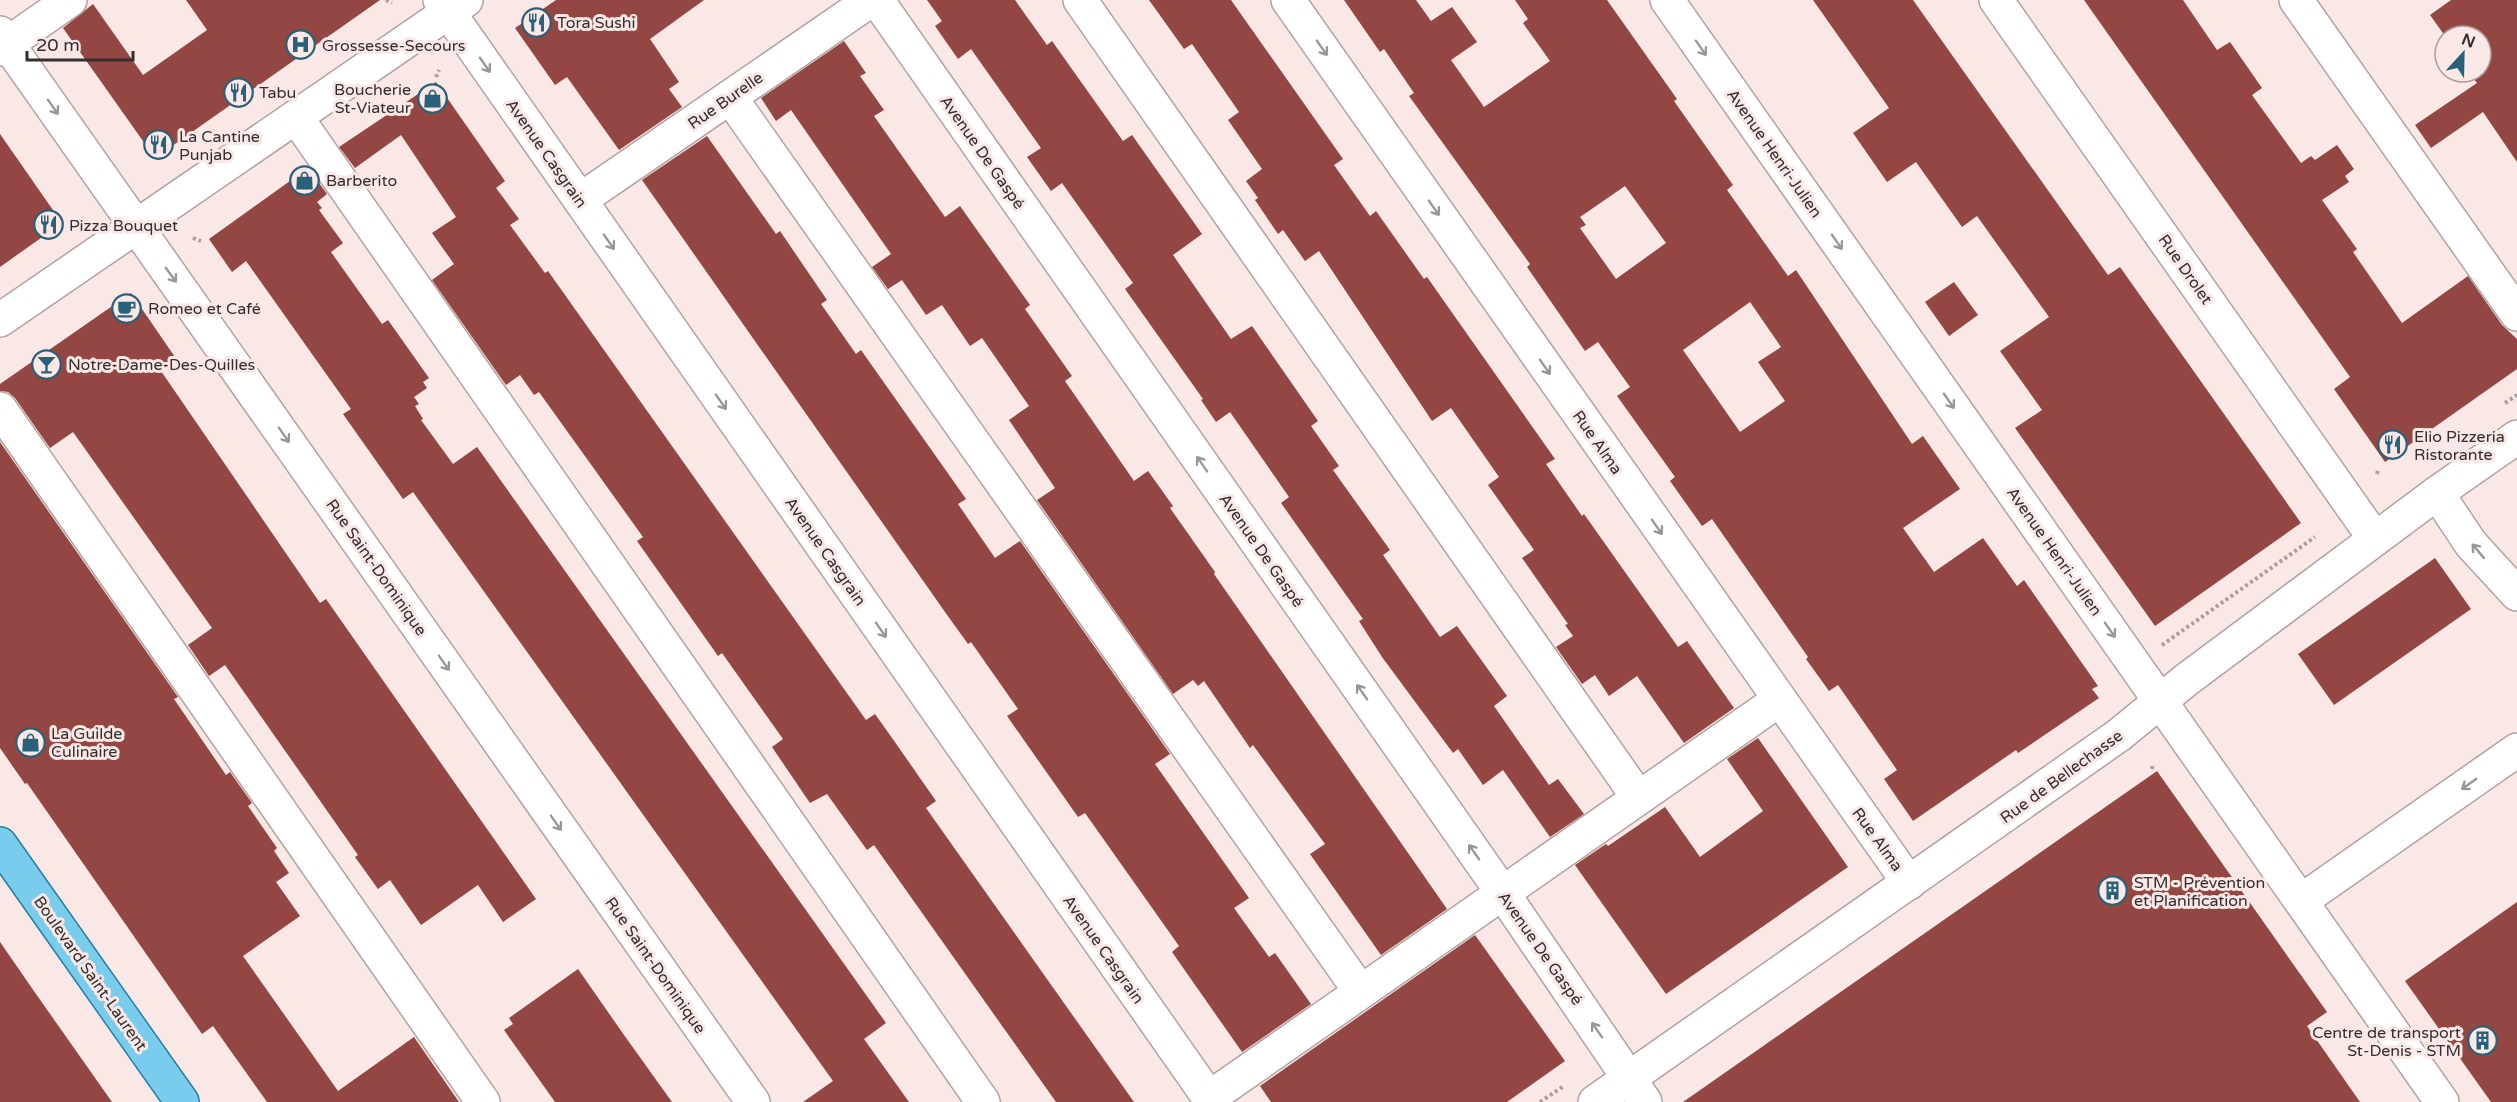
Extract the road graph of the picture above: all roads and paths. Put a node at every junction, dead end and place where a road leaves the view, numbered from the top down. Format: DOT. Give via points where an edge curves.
graph roads {
  1 [pos="70,0"];
  2 [pos="386,0"];
  3 [pos="871,0"];
  4 [pos="877,0"];
  5 [pos="1080,0"];
  6 [pos="1288,0"];
  7 [pos="1667,0"];
  8 [pos="1996,0"];
  9 [pos="2296,0"];
  10 [pos="392,3"];
  11 [pos="451,4"];
  12 [pos="2,42"];
  13 [pos="439,70"];
  14 [pos="436,77"];
  15 [pos="730,97"];
  16 [pos="296,117"];
  17 [pos="580,200"];
  18 [pos="138,228"];
  19 [pos="193,238"];
  20 [pos="201,241"];
  21 [pos="2517,314"];
  22 [pos="0,320"];
  23 [pos="0,409"];
  24 [pos="2517,437"];
  25 [pos="2437,493"];
  26 [pos="2375,539"];
  27 [pos="2517,594"];
  28 [pos="1779,700"];
  29 [pos="2160,701"];
  30 [pos="2517,750"];
  31 [pos="1638,797"];
  32 [pos="0,844"];
  33 [pos="1909,883"];
  34 [pos="1502,892"];
  35 [pos="2301,901"];
  36 [pos="1360,991"];
  37 [pos="1637,1090"];
  38 [pos="1210,1100"];
  39 [pos="183,1102"];
  40 [pos="483,1102"];
  41 [pos="753,1102"];
  42 [pos="984,1102"];
  43 [pos="1595,1102"];
  44 [pos="2442,1102"];
  1 -- 12 [label="street"];
  2 -- 10 [label="path"];
  3 -- 15 [label="street, Rue Burelle"];
  34 -- 4 [label="street, Avenue De Gaspé, one-way"];
  5 -- 31 [label="street"];
  6 -- 28 [label="street, Rue Alma, one-way"];
  7 -- 29 [label="street, Avenue Henri-Julien, one-way"];
  8 -- 26 [label="street, Rue Drolet"];
  9 -- 21 [label="street"];
  11 -- 16 [label="street"];
  11 -- 17 [label="street, Avenue Casgrain, one-way"];
  12 -- 18 [label="street, Rue Saint-Dominique, one-way"];
  13 -- 14 [label="path"];
  15 -- 17 [label="street, Rue Burelle"];
  15 -- 36 [label="street"];
  16 -- 18 [label="street"];
  16 -- 42 [label="street"];
  17 -- 38 [label="street, Avenue Casgrain, one-way"];
  18 -- 22 [label="street"];
  18 -- 41 [label="street, Rue Saint-Dominique, one-way"];
  19 -- 20 [label="path"];
  23 -- 40 [label="street"];
  24 -- 25 [label="street, Rue de Bellechasse"];
  25 -- 26 [label="street, Rue de Bellechasse"];
  27 -- 25 [label="street, one-way" via="2471,544"];
  26 -- 29 [label="street, Rue de Bellechasse"];
  28 -- 31 [label="street"];
  28 -- 33 [label="street, Rue Alma"];
  29 -- 33 [label="street, Rue de Bellechasse" via="2119,735"];
  29 -- 35 [label="street, Avenue Henri-Julien"];
  30 -- 35 [label="street, one-way"];
  31 -- 34 [label="street"];
  32 -- 39 [label="main road, Boulevard Saint-Laurent"];
  33 -- 37 [label="street, Rue de Bellechasse"];
  34 -- 36 [label="street"];
  37 -- 34 [label="street, Avenue De Gaspé, one-way"];
  35 -- 44 [label="street, Avenue Henri-Julien"];
  36 -- 38 [label="street"];
  37 -- 43 [label="street, Rue de Bellechasse"];
}
